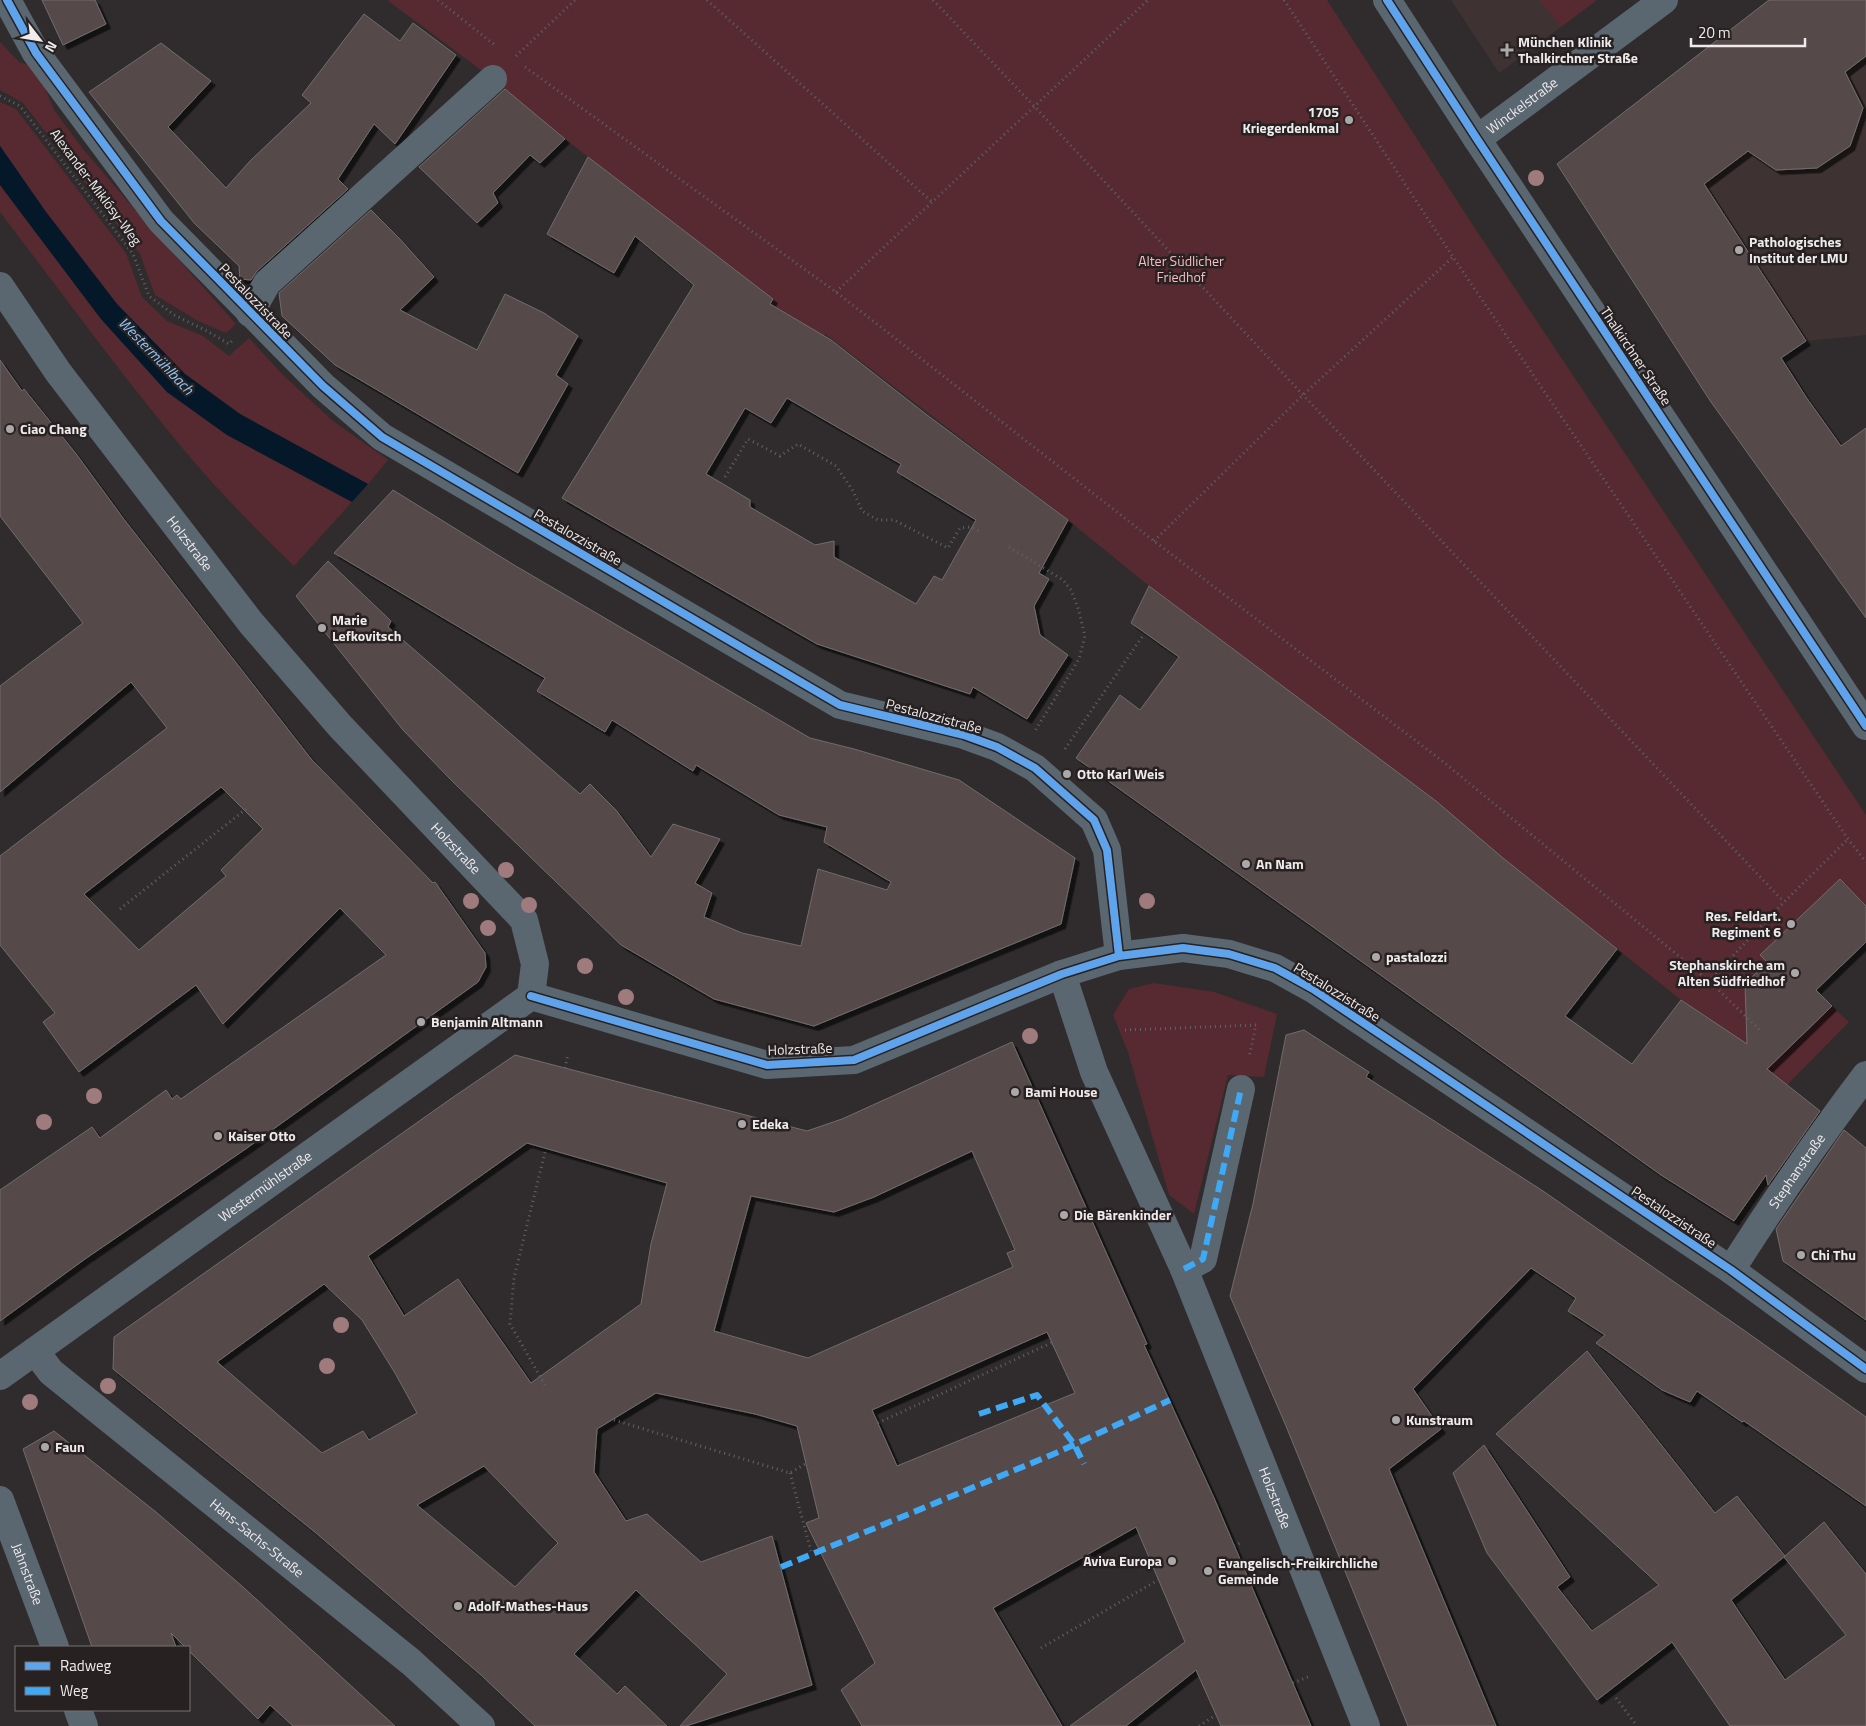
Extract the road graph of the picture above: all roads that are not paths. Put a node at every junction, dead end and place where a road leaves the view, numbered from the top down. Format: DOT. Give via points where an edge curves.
graph roads {
  1 [pos="7,0"];
  2 [pos="1387,0"];
  3 [pos="1664,0"];
  4 [pos="493,79"];
  5 [pos="1477,139"];
  6 [pos="0,286"];
  7 [pos="250,313"];
  8 [pos="1866,726"];
  9 [pos="1119,956"];
  10 [pos="1062,974"];
  11 [pos="531,996"];
  12 [pos="1866,1075"];
  13 [pos="1241,1089"];
  14 [pos="1184,1269"];
  15 [pos="1731,1270"];
  16 [pos="35,1351"];
  17 [pos="1866,1368"];
  18 [pos="0,1376"];
  19 [pos="0,1500"];
  20 [pos="55,1646"];
  21 [pos="78,1711"];
  22 [pos="84,1726"];
  23 [pos="481,1726"];
  24 [pos="1366,1726"];
  1 -- 7 [label="street, Pestalozzistraße" via="36,53 161,221"];
  2 -- 5 [label="street, Thalkirchner Straße"];
  3 -- 5 [label="street, Winckelstraße"];
  4 -- 7 [label="street" via="267,283"];
  5 -- 8 [label="street, Thalkirchner Straße"];
  6 -- 11 [label="street, Holzstraße" via="58,372 251,623 340,726 524,920 535,964"];
  7 -- 9 [label="street, Pestalozzistraße" via="323,386 382,436 840,705 964,735 997,747 1046,776 1094,820 1107,850"];
  9 -- 10 [label="street"];
  9 -- 15 [label="street, Pestalozzistraße" via="1183,948 1229,954 1275,968 1313,989"];
  10 -- 11 [label="street, Holzstraße" via="854,1060 767,1065"];
  10 -- 14 [label="street, Holzstraße" via="1094,1072"];
  11 -- 16 [label="street, Westermühlstraße"];
  12 -- 15 [label="street, Stephanstraße"];
  13 -- 14 [label="street" via="1203,1259"];
  14 -- 24 [label="street, Holzstraße"];
  15 -- 17 [label="street, Pestalozzistraße"];
  16 -- 18 [label="street, Westermühlstraße"];
  16 -- 23 [label="street, Hans-Sachs-Straße" via="51,1372 411,1662"];
  19 -- 20 [label="street, Jahnstraße"];
  21 -- 22 [label="street"];
}
